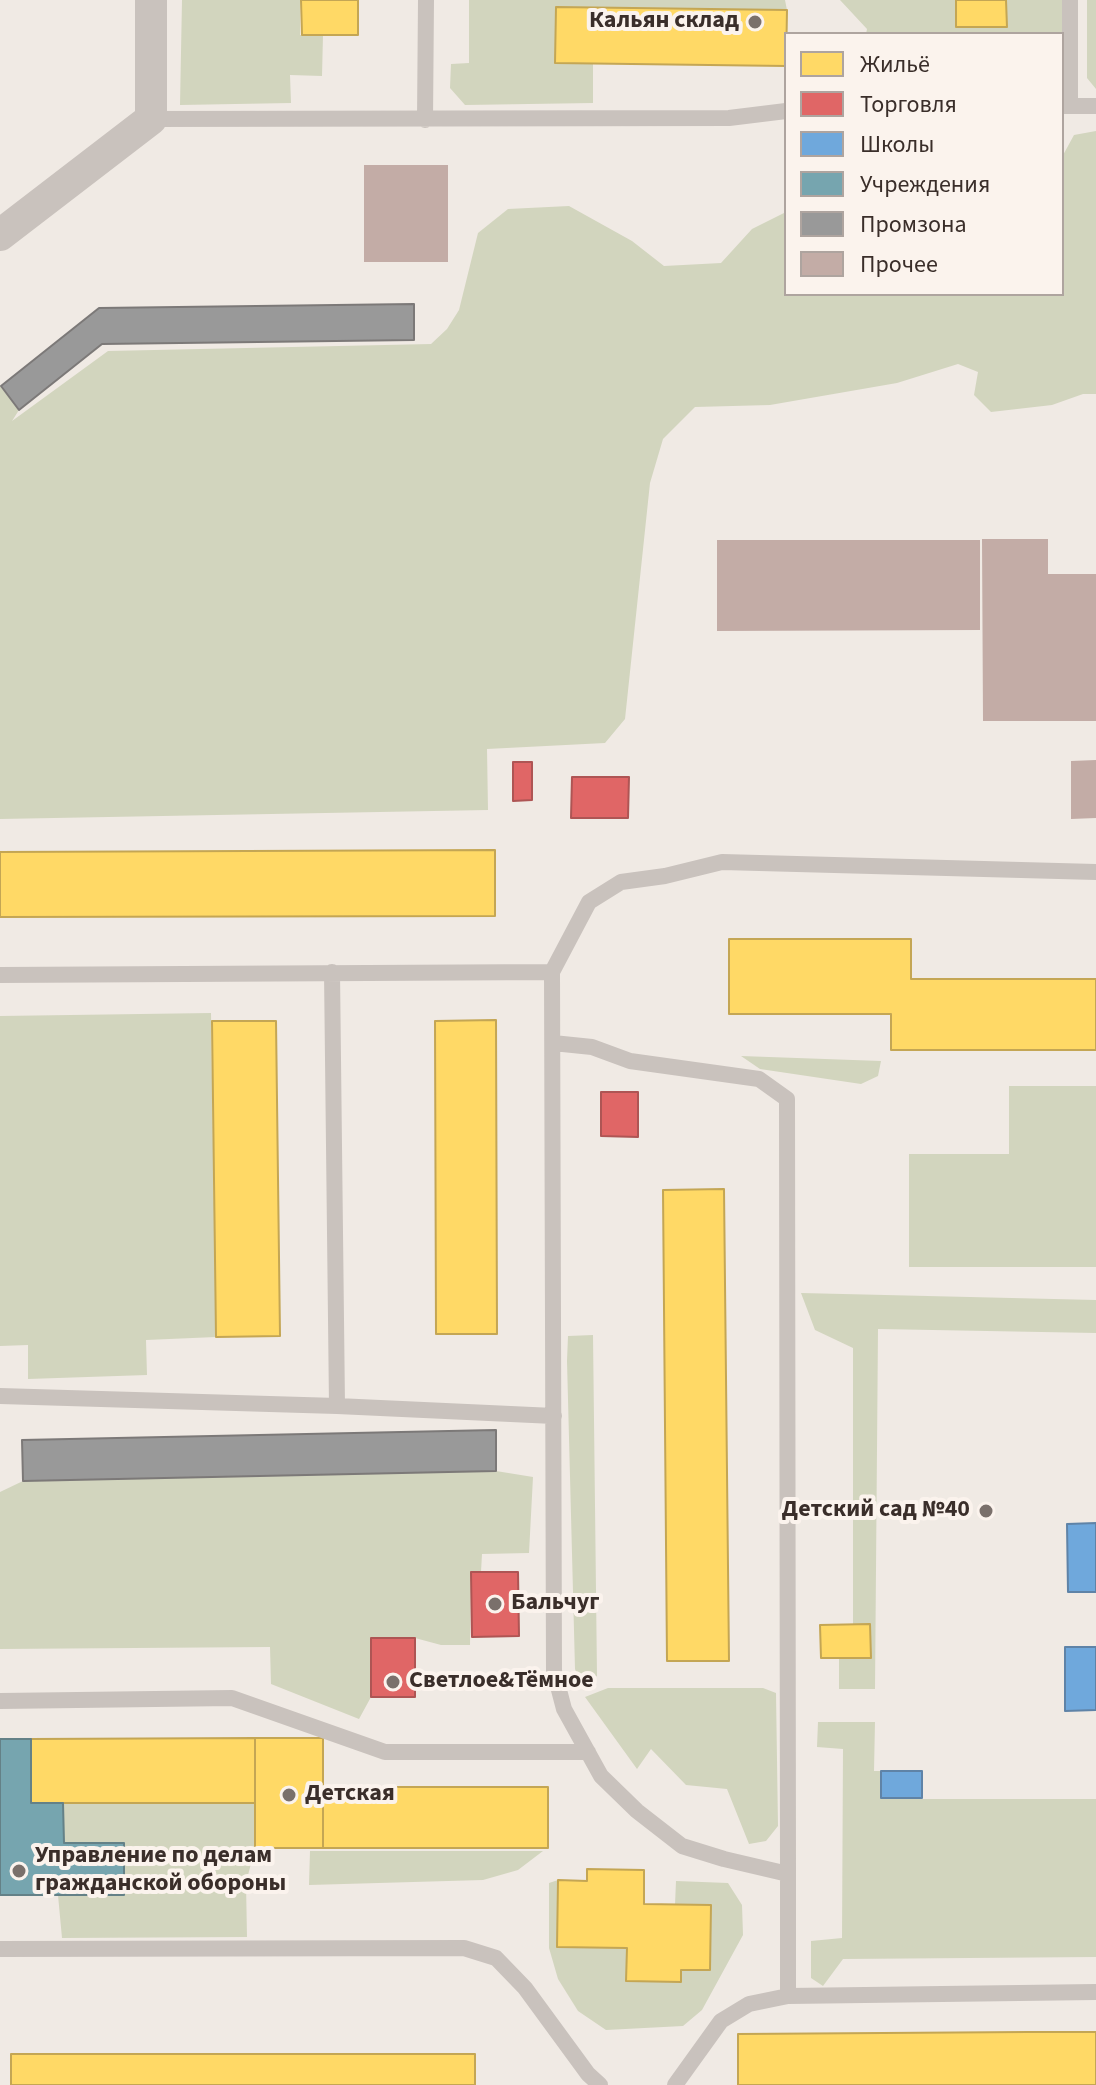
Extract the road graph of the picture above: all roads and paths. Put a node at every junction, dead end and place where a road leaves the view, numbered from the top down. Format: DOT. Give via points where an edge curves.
graph roads {
  1 [pos="151,0"];
  2 [pos="426,0"];
  3 [pos="1070,0"];
  4 [pos="1066,106"];
  5 [pos="1096,106"];
  6 [pos="784,111"];
  7 [pos="151,119"];
  8 [pos="425,120"];
  9 [pos="0,235"];
  10 [pos="1096,872"];
  11 [pos="332,972"];
  12 [pos="552,972"];
  13 [pos="0,975"];
  14 [pos="553,1043"];
  15 [pos="0,1396"];
  16 [pos="337,1406"];
  17 [pos="554,1416"];
  18 [pos="0,1701"];
  19 [pos="588,1752"];
  20 [pos="788,1874"];
  21 [pos="0,1949"];
  22 [pos="1096,1992"];
  23 [pos="788,1996"];
  24 [pos="600,2085"];
  25 [pos="675,2085"];
  1 -- 7 [label="street"];
  2 -- 8 [label="lane"];
  3 -- 4 [label="lane"];
  4 -- 5 [label="lane"];
  6 -- 8 [label="lane" via="729,118"];
  7 -- 8 [label="lane"];
  7 -- 9 [label="street"];
  10 -- 12 [label="lane" via="722,862 621,882 589,902"];
  11 -- 12 [label="lane"];
  11 -- 13 [label="lane"];
  11 -- 16 [label="lane"];
  12 -- 14 [label="lane"];
  14 -- 17 [label="lane"];
  14 -- 20 [label="lane" via="592,1047 630,1061 759,1079 787,1099"];
  15 -- 16 [label="lane"];
  16 -- 17 [label="lane"];
  17 -- 19 [label="lane" via="554,1671 564,1709"];
  18 -- 19 [label="lane" via="232,1698 385,1752"];
  19 -- 20 [label="lane" via="601,1776 682,1846"];
  20 -- 23 [label="lane"];
  21 -- 24 [label="lane" via="464,1948 496,1958 506,1968"];
  22 -- 23 [label="lane"];
  23 -- 25 [label="lane" via="749,2004 721,2021"];
}
